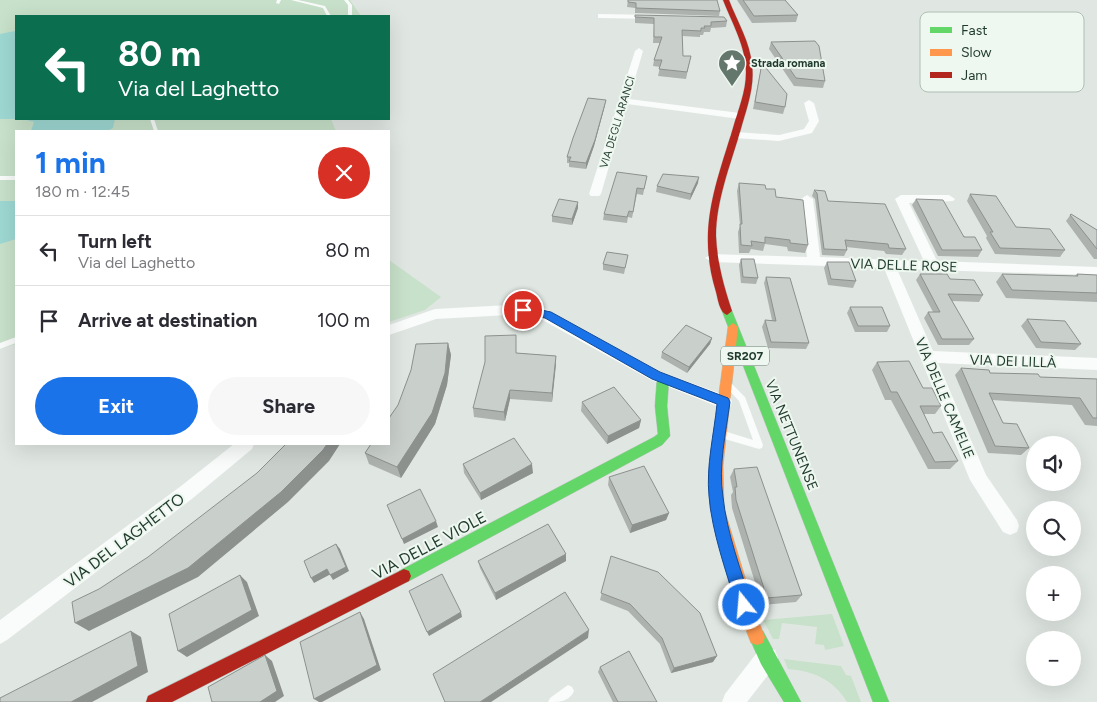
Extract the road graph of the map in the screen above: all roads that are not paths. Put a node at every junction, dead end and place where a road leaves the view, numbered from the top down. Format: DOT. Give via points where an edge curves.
graph roads {
  1 [pos="293,0"];
  2 [pos="346,0"];
  3 [pos="726,0"];
  4 [pos="328,15"];
  5 [pos="350,15"];
  6 [pos="601,16"];
  7 [pos="667,18"];
  8 [pos="639,51"];
  9 [pos="624,101"];
  10 [pos="809,103"];
  11 [pos="740,116"];
  12 [pos="735,136"];
  13 [pos="0,178"];
  14 [pos="15,178"];
  15 [pos="595,194"];
  16 [pos="949,198"];
  17 [pos="807,199"];
  18 [pos="712,258"];
  19 [pos="814,260"];
  20 [pos="889,266"];
  21 [pos="933,266"];
  22 [pos="1097,271"];
  23 [pos="733,326"];
  24 [pos="390,330"];
  25 [pos="15,340"];
  26 [pos="0,346"];
  27 [pos="928,357"];
  28 [pos="1097,364"];
  29 [pos="663,379"];
  30 [pos="726,383"];
  31 [pos="724,402"];
  32 [pos="720,434"];
  33 [pos="245,445"];
  34 [pos="1010,526"];
  35 [pos="0,633"];
  36 [pos="768,658"];
  37 [pos="568,691"];
  38 [pos="154,702"];
  39 [pos="554,702"];
  40 [pos="733,702"];
  41 [pos="793,702"];
  42 [pos="882,702"];
  1 -- 4 [label="lane" via="324,7"];
  2 -- 5 [label="lane" via="350,5"];
  3 -- 11 [label="main road, VIA NETTUNENSE / SR207" via="729,20 745,45 750,65"];
  6 -- 7 [label="street"];
  8 -- 9 [label="street, VIA DEGLI ARANCI"];
  9 -- 11 [label="street"];
  9 -- 15 [label="street, VIA DEGLI ARANCI"];
  10 -- 12 [label="street" via="814,120 808,131 779,138"];
  11 -- 12 [label="main road, VIA NETTUNENSE / SR207"];
  12 -- 18 [label="main road, VIA NETTUNENSE / SR207" via="714,204 710,233"];
  13 -- 14 [label="lane"];
  16 -- 21 [label="street" via="901,199"];
  17 -- 19 [label="street"];
  18 -- 19 [label="street, VIA DELLE ROSE"];
  18 -- 23 [label="main road, VIA NETTUNENSE / SR207" via="718,286"];
  19 -- 20 [label="street, VIA DELLE ROSE"];
  20 -- 21 [label="street, VIA DELLE ROSE"];
  20 -- 27 [label="street, VIA DELLE CAMELIE"];
  21 -- 22 [label="street, VIA DELLE ROSE"];
  23 -- 30 [label="main road"];
  23 -- 42 [label="main road, VIA NETTUNENSE / SR207"];
  24 -- 29 [label="street" via="435,314 535,311"];
  25 -- 26 [label="lane"];
  27 -- 28 [label="street, VIA DEI LILLÀ"];
  27 -- 34 [label="street, VIA DELLE CAMELIE" via="979,480"];
  29 -- 31 [label="street"];
  29 -- 38 [label="main road, VIA DELLE VIOLE" via="664,436 658,442 391,584"];
  30 -- 31 [label="main road"];
  30 -- 32 [label="lane" via="742,399 759,445"];
  31 -- 32 [label="main road"];
  32 -- 36 [label="main road" via="715,486 720,520 744,605"];
  33 -- 35 [label="street, VIA DEL LAGHETTO" via="188,492"];
  36 -- 40 [label="street"];
  36 -- 41 [label="main road"];
  37 -- 39 [label="lane"];
}
